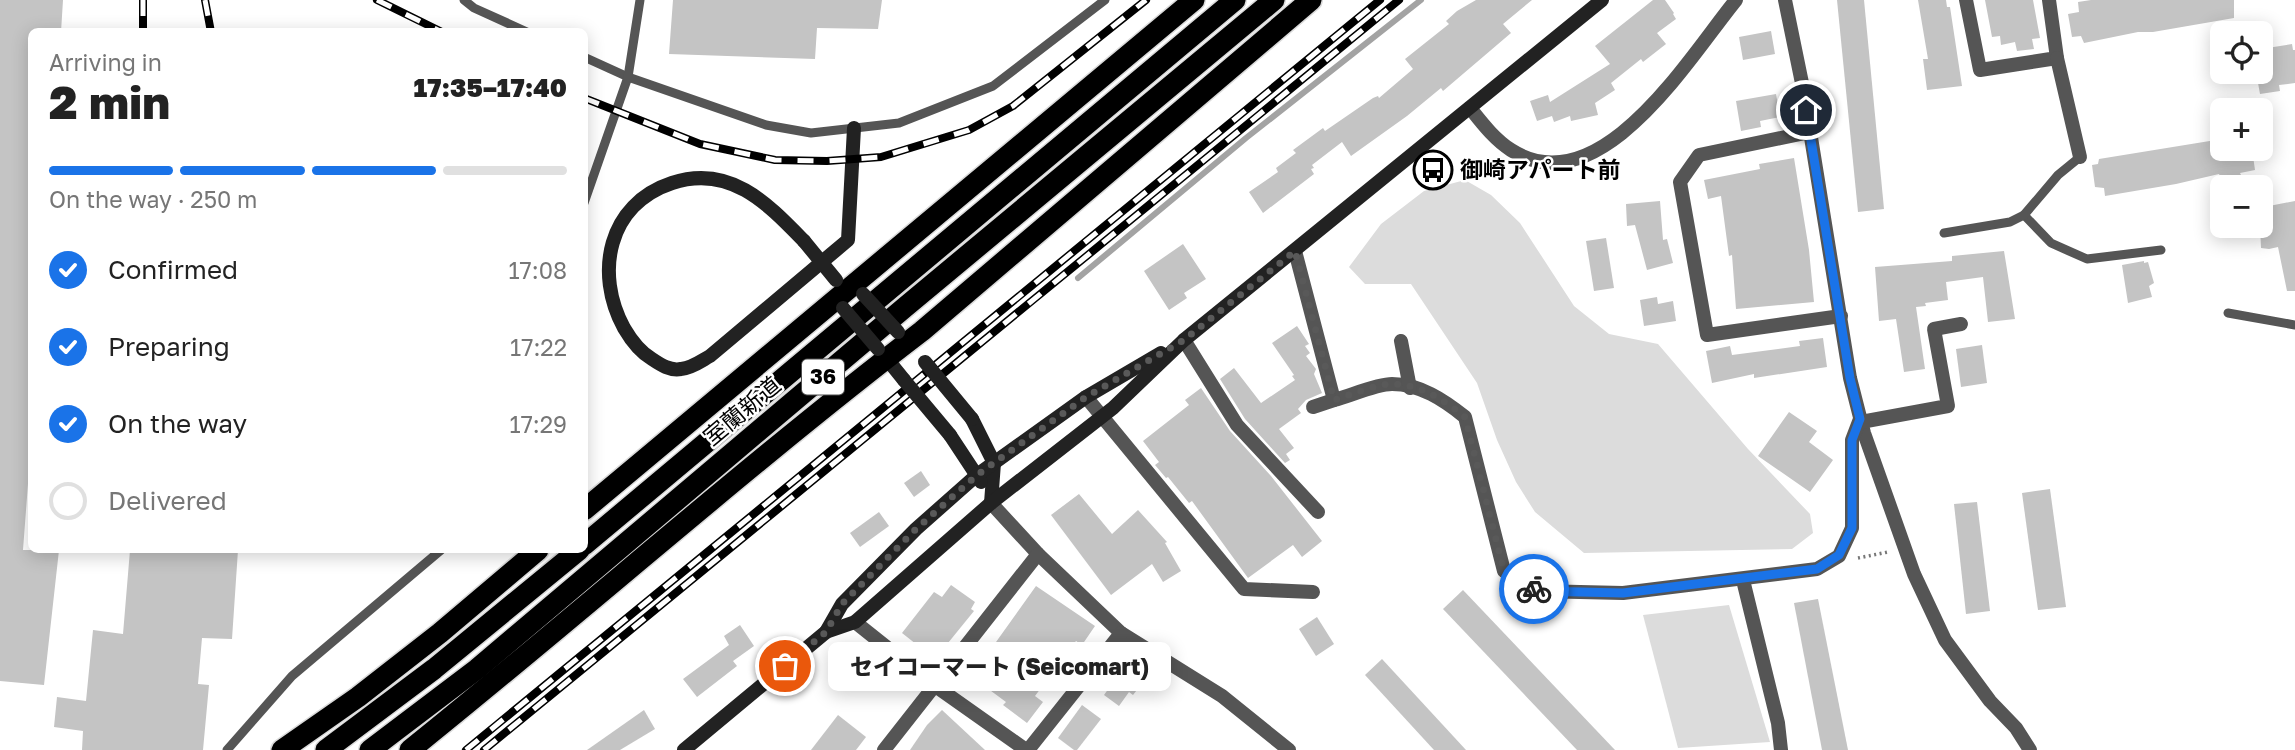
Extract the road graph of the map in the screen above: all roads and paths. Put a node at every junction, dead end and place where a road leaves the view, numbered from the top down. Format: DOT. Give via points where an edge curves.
graph roads {
  1 [pos="464,0"];
  2 [pos="640,0"];
  3 [pos="1105,0"];
  4 [pos="1194,0"];
  5 [pos="1235,0"];
  6 [pos="1274,0"];
  7 [pos="1311,0"];
  8 [pos="1602,0"];
  9 [pos="1736,0"];
  10 [pos="1785,0"];
  11 [pos="1966,0"];
  12 [pos="2049,0"];
  13 [pos="518,28"];
  14 [pos="2057,58"];
  15 [pos="588,59"];
  16 [pos="628,77"];
  17 [pos="1470,108"];
  18 [pos="853,128"];
  19 [pos="1810,132"];
  20 [pos="2080,157"];
  21 [pos="588,192"];
  22 [pos="2024,215"];
  23 [pos="1944,233"];
  24 [pos="2161,250"];
  25 [pos="1295,251"];
  26 [pos="846,293"];
  27 [pos="2228,313"];
  28 [pos="1841,316"];
  29 [pos="1961,324"];
  30 [pos="2295,326"];
  31 [pos="903,337"];
  32 [pos="1184,340"];
  33 [pos="1401,341"];
  34 [pos="882,354"];
  35 [pos="1410,388"];
  36 [pos="1086,397"];
  37 [pos="1334,400"];
  38 [pos="1313,407"];
  39 [pos="1102,417"];
  40 [pos="1861,420"];
  41 [pos="994,463"];
  42 [pos="977,475"];
  43 [pos="991,503"];
  44 [pos="588,507"];
  45 [pos="1318,512"];
  46 [pos="588,542"];
  47 [pos="1904,548"];
  48 [pos="437,553"];
  49 [pos="534,553"];
  50 [pos="575,553"];
  51 [pos="1038,554"];
  52 [pos="1839,555"];
  53 [pos="1743,580"];
  54 [pos="1313,592"];
  55 [pos="855,622"];
  56 [pos="826,632"];
  57 [pos="1121,633"];
  58 [pos="934,685"];
  59 [pos="227,750"];
  60 [pos="282,750"];
  61 [pos="326,750"];
  62 [pos="370,750"];
  63 [pos="410,750"];
  64 [pos="684,750"];
  65 [pos="884,750"];
  66 [pos="1027,750"];
  67 [pos="1289,750"];
  68 [pos="1781,750"];
  69 [pos="2031,750"];
  1 -- 13 [label="lane"];
  2 -- 16 [label="lane"];
  3 -- 18 [label="lane" via="993,86 899,123"];
  4 -- 26 [label="highway"];
  5 -- 46 [label="highway, 室蘭新道 / 36"];
  6 -- 62 [label="highway, 室蘭新道 / 36" via="477,669"];
  7 -- 31 [label="highway"];
  8 -- 17 [label="street"];
  9 -- 17 [label="street" via="1667,89 1628,130 1575,160 1539,160 1511,150"];
  10 -- 19 [label="street"];
  11 -- 14 [label="street" via="1980,70"];
  12 -- 14 [label="street"];
  14 -- 20 [label="street"];
  15 -- 16 [label="lane"];
  16 -- 18 [label="lane" via="766,125 811,133"];
  16 -- 21 [label="lane"];
  17 -- 25 [label="street"];
  18 -- 26 [label="street, bridge" via="848,240 710,356 693,366 679,370 664,367 631,340 618,317 608,269 612,242 639,201 660,187 705,178 748,190 767,205 804,242"];
  19 -- 28 [label="street"];
  19 -- 28 [label="street" via="1699,155 1680,182 1707,335"];
  20 -- 22 [label="lane"];
  22 -- 23 [label="lane" via="2010,222"];
  22 -- 24 [label="lane" via="2051,243 2087,259"];
  25 -- 32 [label="street"];
  25 -- 37 [label="street"];
  26 -- 31 [label="street, bridge"];
  26 -- 34 [label="street, bridge"];
  26 -- 44 [label="highway"];
  27 -- 30 [label="lane"];
  28 -- 40 [label="street"];
  29 -- 40 [label="street" via="1934,329 1948,406"];
  31 -- 34 [label="highway"];
  31 -- 41 [label="street, bridge" via="972,419"];
  32 -- 36 [label="street"];
  32 -- 39 [label="street"];
  32 -- 45 [label="street" via="1237,425"];
  33 -- 35 [label="street"];
  34 -- 42 [label="street, bridge"];
  34 -- 63 [label="highway"];
  35 -- 37 [label="street" via="1391,384"];
  35 -- 53 [label="street" via="1446,402 1465,417 1504,571 1537,591 1623,593"];
  36 -- 39 [label="street"];
  36 -- 41 [label="street"];
  37 -- 38 [label="street"];
  39 -- 43 [label="street"];
  39 -- 54 [label="street" via="1244,590"];
  40 -- 47 [label="street"];
  40 -- 52 [label="street" via="1852,440 1852,528"];
  41 -- 42 [label="street"];
  41 -- 43 [label="street"];
  42 -- 43 [label="street"];
  42 -- 56 [label="street" via="842,604"];
  43 -- 51 [label="street"];
  43 -- 55 [label="street"];
  47 -- 52 [label="path" via="1849,560"];
  47 -- 69 [label="street" via="1945,640"];
  48 -- 59 [label="lane" via="292,676"];
  49 -- 60 [label="highway" via="358,697"];
  50 -- 61 [label="highway"];
  51 -- 57 [label="street"];
  51 -- 58 [label="street"];
  52 -- 53 [label="street" via="1817,569"];
  53 -- 68 [label="street"];
  55 -- 56 [label="street"];
  55 -- 58 [label="street"];
  56 -- 64 [label="street"];
  57 -- 66 [label="street"];
  57 -- 67 [label="street" via="1222,696"];
  58 -- 65 [label="street"];
  58 -- 66 [label="street"];
}
